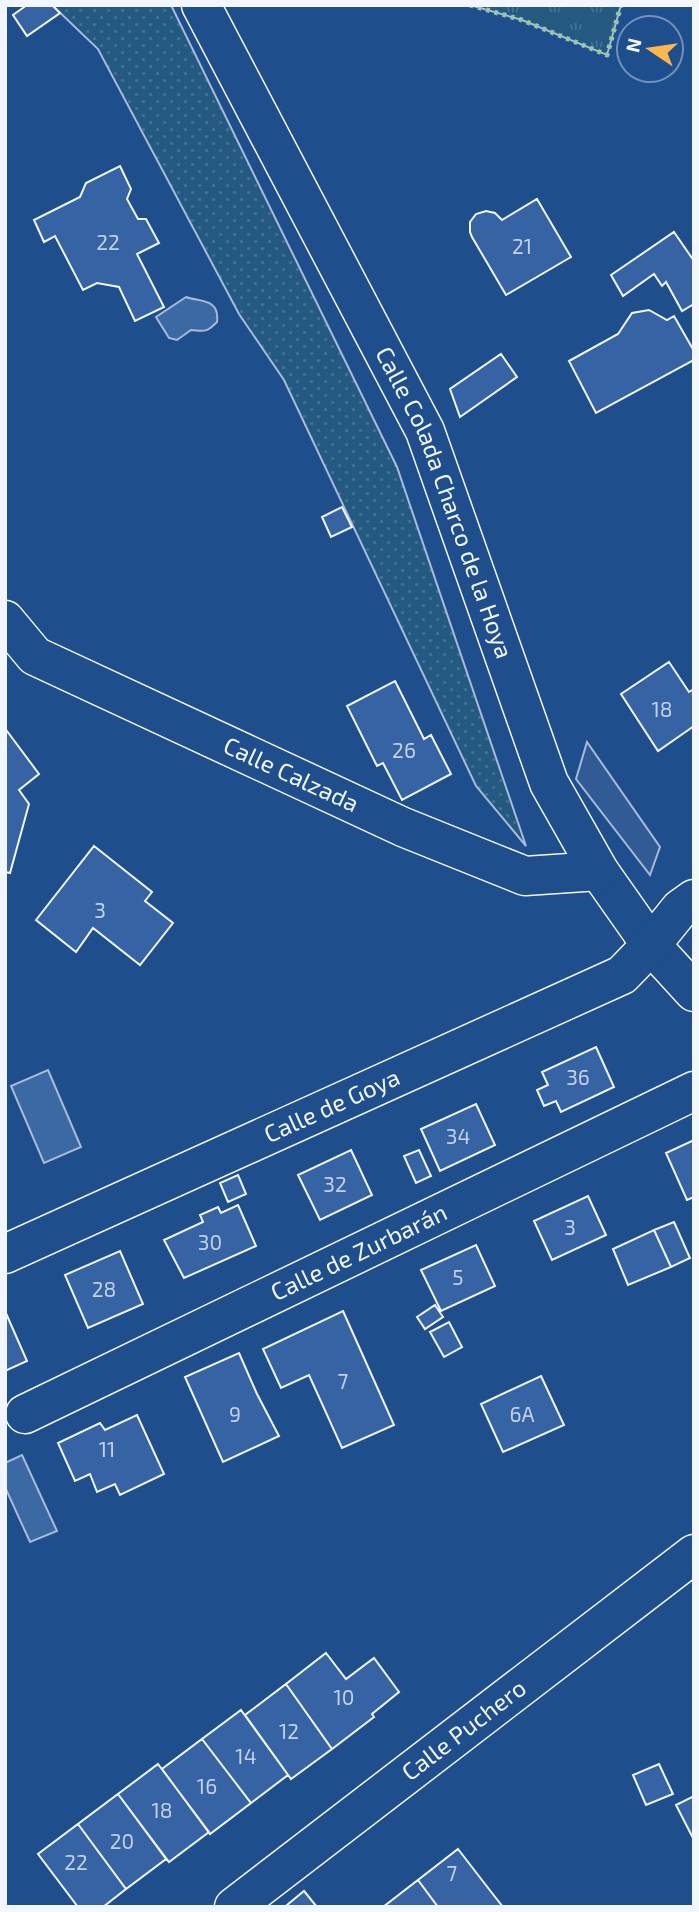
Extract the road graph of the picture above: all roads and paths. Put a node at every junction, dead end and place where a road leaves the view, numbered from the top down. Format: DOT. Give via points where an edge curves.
graph roads {
  1 [pos="201,5"];
  2 [pos="5,620"];
  3 [pos="600,871"];
  4 [pos="694,899"];
  5 [pos="650,945"];
  6 [pos="694,992"];
  7 [pos="694,1091"];
  8 [pos="5,1254"];
  9 [pos="25,1414"];
  10 [pos="694,1554"];
  11 [pos="234,1907"];
  1 -- 3 [label="street, Calle Colada Charco de la Hoya" via="425,431 549,783"];
  2 -- 3 [label="street, Calle Calzada" via="36,656 403,827 525,876"];
  3 -- 5 [label="street, Calle Colada Charco de la Hoya"];
  4 -- 5 [label="street, Calle de Goya"];
  5 -- 6 [label="street, Calle Colada Charco de la Hoya"];
  5 -- 8 [label="street, Calle de Goya" via="622,975"];
  7 -- 9 [label="street, Calle de Zurbarán"];
  10 -- 11 [label="street, Calle Puchero"];
}
